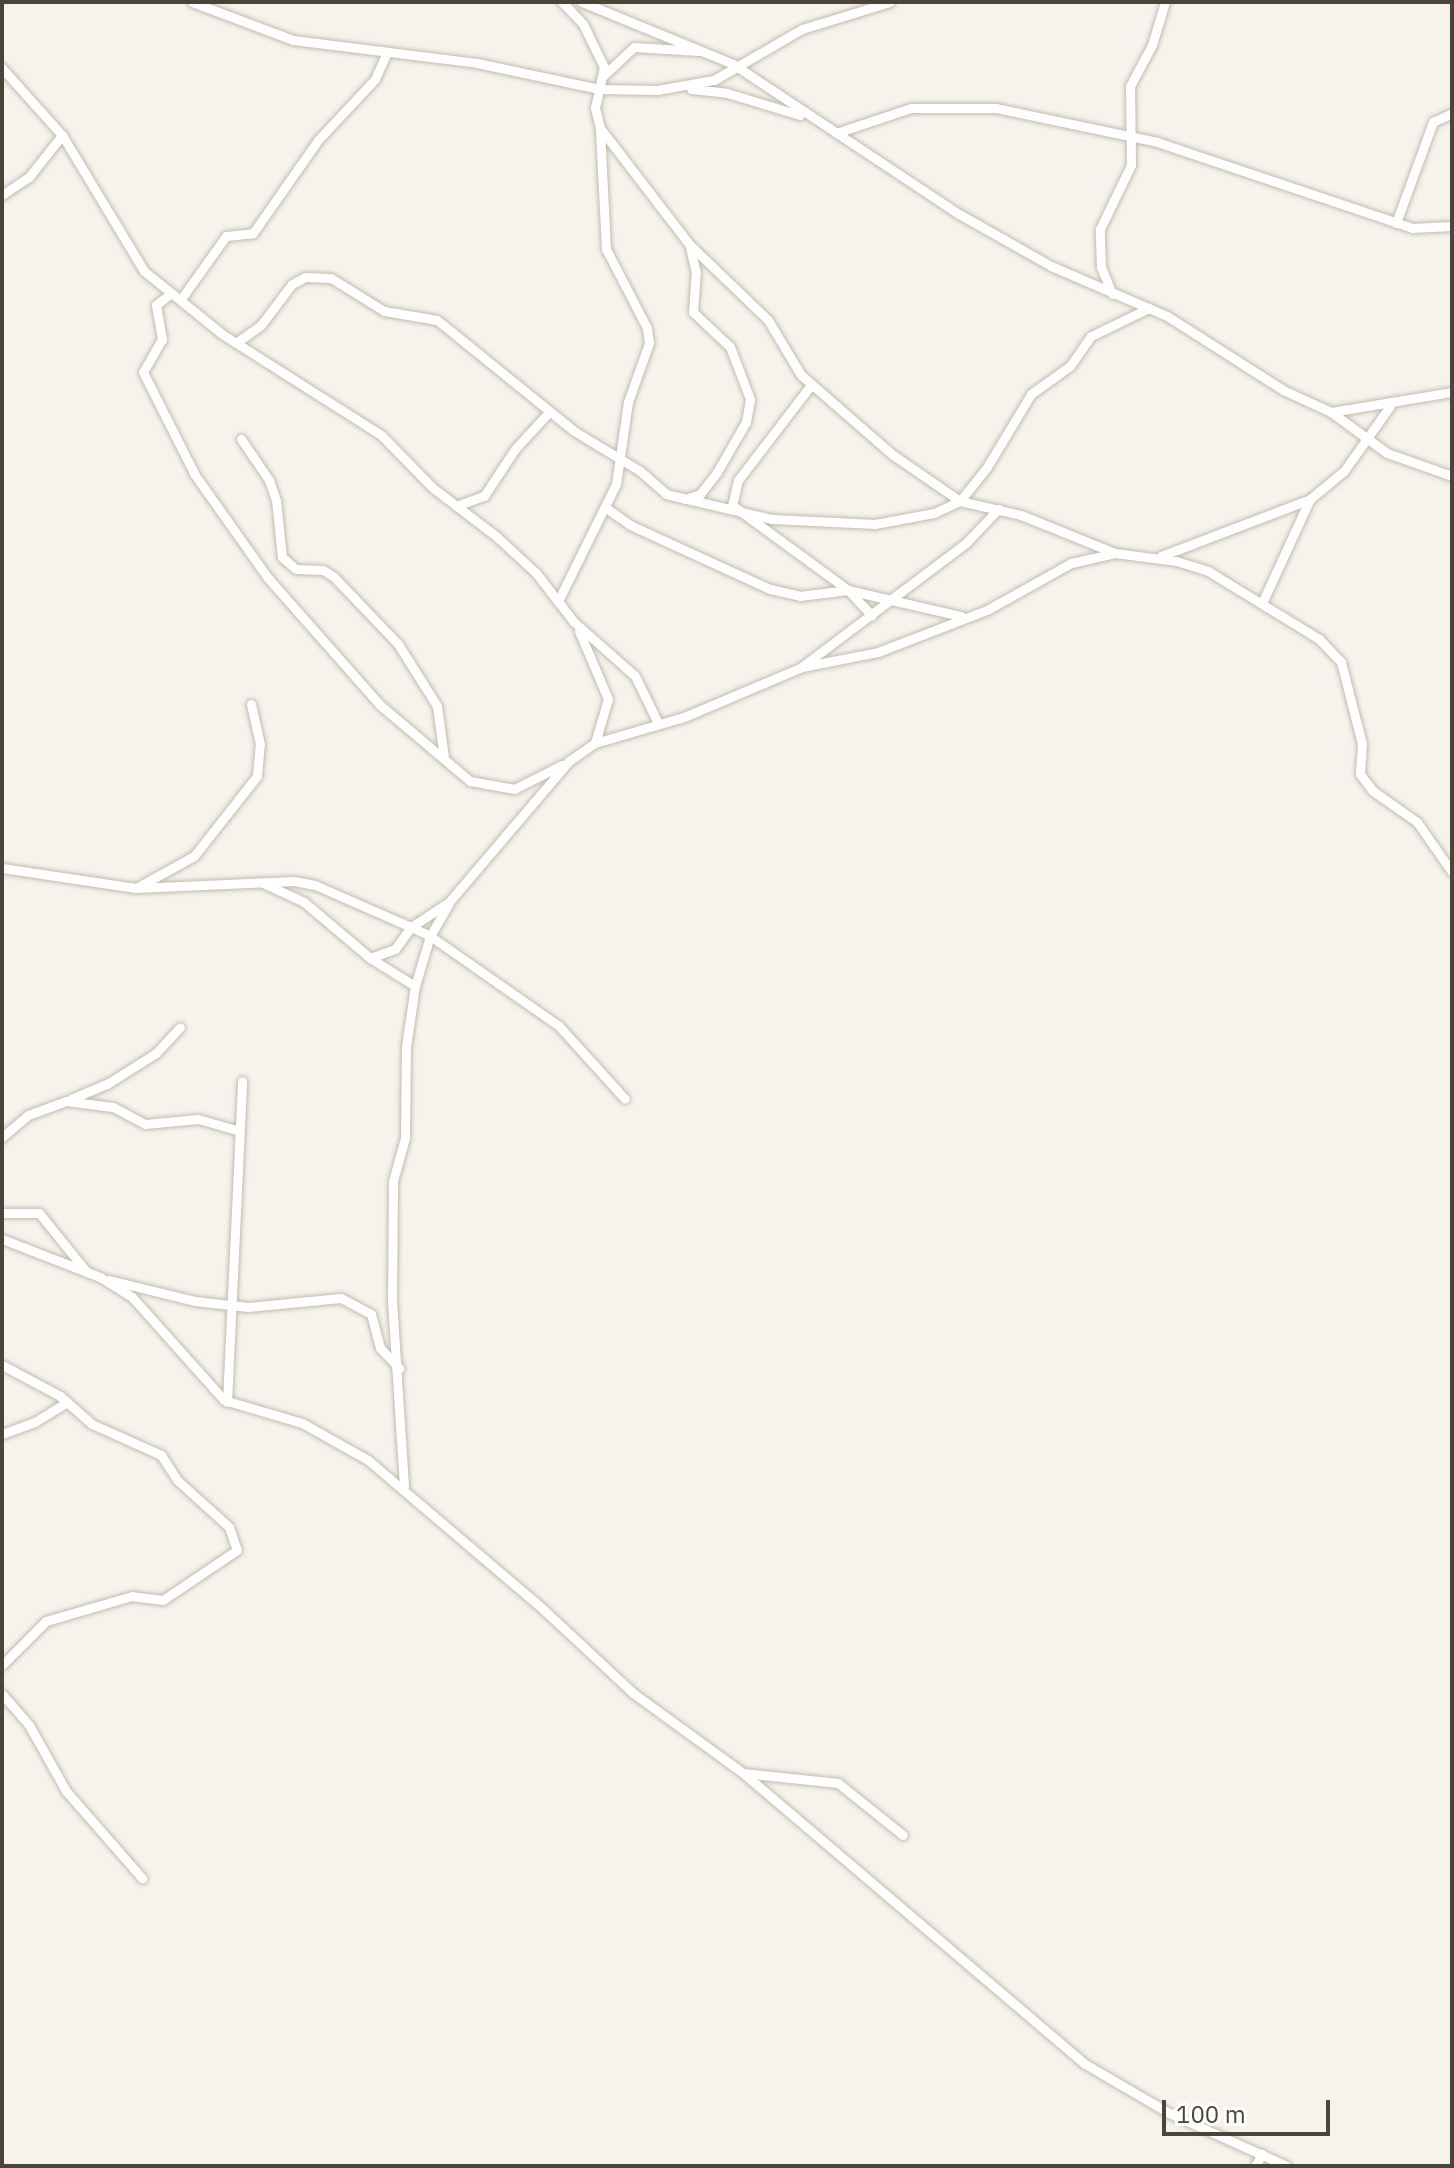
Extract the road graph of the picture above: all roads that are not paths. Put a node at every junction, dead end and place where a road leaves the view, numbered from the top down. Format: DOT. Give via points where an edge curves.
graph roads {
  1 [pos="192,2"];
  2 [pos="562,2"];
  3 [pos="582,2"];
  4 [pos="890,2"];
  5 [pos="1165,2"];
  6 [pos="387,52"];
  7 [pos="705,52"];
  8 [pos="733,64"];
  9 [pos="2,68"];
  10 [pos="603,76"];
  11 [pos="683,88"];
  12 [pos="599,89"];
  13 [pos="1452,113"];
  14 [pos="813,119"];
  15 [pos="600,128"];
  16 [pos="836,133"];
  17 [pos="62,135"];
  18 [pos="1134,137"];
  19 [pos="2,195"];
  20 [pos="1396,223"];
  21 [pos="1452,226"];
  22 [pos="689,244"];
  23 [pos="171,293"];
  24 [pos="1112,294"];
  25 [pos="181,299"];
  26 [pos="1149,308"];
  27 [pos="236,343"];
  28 [pos="811,385"];
  29 [pos="1452,392"];
  30 [pos="1390,406"];
  31 [pos="549,412"];
  32 [pos="1331,412"];
  33 [pos="241,439"];
  34 [pos="1365,439"];
  35 [pos="622,461"];
  36 [pos="1452,476"];
  37 [pos="1310,499"];
  38 [pos="682,500"];
  39 [pos="960,501"];
  40 [pos="456,506"];
  41 [pos="606,508"];
  42 [pos="998,509"];
  43 [pos="737,513"];
  44 [pos="1115,553"];
  45 [pos="1158,557"];
  46 [pos="848,590"];
  47 [pos="895,598"];
  48 [pos="559,599"];
  49 [pos="1263,601"];
  50 [pos="872,616"];
  51 [pos="961,616"];
  52 [pos="574,622"];
  53 [pos="800,668"];
  54 [pos="251,704"];
  55 [pos="658,723"];
  56 [pos="595,743"];
  57 [pos="444,758"];
  58 [pos="569,761"];
  59 [pos="2,868"];
  60 [pos="1452,872"];
  61 [pos="257,880"];
  62 [pos="136,888"];
  63 [pos="449,902"];
  64 [pos="411,927"];
  65 [pos="430,936"];
  66 [pos="370,958"];
  67 [pos="415,986"];
  68 [pos="180,1027"];
  69 [pos="242,1081"];
  70 [pos="625,1099"];
  71 [pos="66,1101"];
  72 [pos="236,1130"];
  73 [pos="2,1137"];
  74 [pos="2,1213"];
  75 [pos="2,1239"];
  76 [pos="87,1272"];
  77 [pos="100,1277"];
  78 [pos="231,1305"];
  79 [pos="2,1365"];
  80 [pos="399,1368"];
  81 [pos="67,1402"];
  82 [pos="227,1402"];
  83 [pos="2,1434"];
  84 [pos="404,1486"];
  85 [pos="2,1665"];
  86 [pos="2,1694"];
  87 [pos="743,1773"];
  88 [pos="903,1835"];
  89 [pos="142,1878"];
  90 [pos="1262,2154"];
  91 [pos="1255,2166"];
  92 [pos="1287,2166"];
  1 -- 6 [label="street" via="281,37"];
  2 -- 10 [label="street" via="583,24"];
  3 -- 7 [label="street"];
  4 -- 8 [label="street" via="802,29"];
  5 -- 18 [label="street" via="1130,86"];
  6 -- 12 [label="street" via="500,67"];
  6 -- 25 [label="street" via="375,79 318,140 258,228 249,235 226,236"];
  7 -- 8 [label="street"];
  7 -- 10 [label="street" via="634,47"];
  8 -- 11 [label="street" via="714,80"];
  8 -- 14 [label="street"];
  9 -- 17 [label="street"];
  10 -- 12 [label="street"];
  11 -- 12 [label="street"];
  11 -- 14 [label="street" via="727,93"];
  12 -- 15 [label="street" via="595,108"];
  13 -- 20 [label="street" via="1433,122"];
  14 -- 16 [label="street"];
  15 -- 22 [label="street"];
  15 -- 35 [label="street" via="606,249 650,336 625,416"];
  16 -- 18 [label="street" via="911,108 953,105 1006,110"];
  16 -- 24 [label="street" via="997,236"];
  17 -- 19 [label="street" via="29,177"];
  17 -- 23 [label="street" via="134,258"];
  18 -- 20 [label="street"];
  18 -- 24 [label="street" via="1131,165 1100,229 1101,267"];
  20 -- 21 [label="street" via="1412,228"];
  22 -- 28 [label="street" via="755,306"];
  22 -- 38 [label="street" via="696,273 693,312 730,347 750,399 746,422 712,479 700,494"];
  23 -- 25 [label="street"];
  23 -- 57 [label="street" via="156,305 162,339 143,372 195,475 268,578 344,667"];
  24 -- 26 [label="street"];
  25 -- 27 [label="street"];
  26 -- 32 [label="street" via="1283,390"];
  26 -- 39 [label="street" via="1091,336 1070,366 1031,394"];
  27 -- 31 [label="street" via="261,325 297,280 331,278 384,311 437,320"];
  27 -- 40 [label="street" via="381,435"];
  28 -- 39 [label="street" via="893,455"];
  28 -- 43 [label="street" via="738,480 732,498"];
  29 -- 30 [label="street" via="1413,396"];
  30 -- 32 [label="street"];
  30 -- 34 [label="street"];
  31 -- 35 [label="street"];
  31 -- 40 [label="street" via="515,449 484,496"];
  32 -- 34 [label="street"];
  33 -- 57 [label="street" via="276,500 282,557 296,569 323,570 334,577 398,644 437,706"];
  34 -- 36 [label="street" via="1387,453"];
  34 -- 37 [label="street" via="1344,471"];
  35 -- 38 [label="street" via="659,490"];
  35 -- 41 [label="street"];
  37 -- 45 [label="street"];
  37 -- 49 [label="street"];
  38 -- 43 [label="street"];
  39 -- 42 [label="street"];
  39 -- 43 [label="street" via="934,513 875,524"];
  40 -- 48 [label="street" via="518,555"];
  41 -- 46 [label="street" via="630,525 770,589 800,596"];
  41 -- 48 [label="street"];
  42 -- 44 [label="street"];
  42 -- 47 [label="street" via="966,543"];
  43 -- 46 [label="street"];
  44 -- 45 [label="street"];
  44 -- 51 [label="street" via="1071,563 1002,603"];
  45 -- 49 [label="street" via="1208,571"];
  46 -- 47 [label="street"];
  46 -- 50 [label="street"];
  47 -- 50 [label="street"];
  47 -- 51 [label="street"];
  48 -- 52 [label="street"];
  49 -- 60 [label="street" via="1334,651 1362,744 1360,774 1373,791 1417,822"];
  50 -- 53 [label="street"];
  51 -- 53 [label="street" via="878,652"];
  52 -- 55 [label="street" via="635,676"];
  52 -- 56 [label="street" via="608,699"];
  53 -- 55 [label="street"];
  54 -- 62 [label="street" via="260,744 257,776 194,856"];
  55 -- 56 [label="street"];
  56 -- 58 [label="street"];
  57 -- 58 [label="street" via="470,781 497,788 525,785"];
  58 -- 63 [label="street"];
  59 -- 62 [label="street"];
  61 -- 62 [label="street"];
  61 -- 64 [label="street" via="315,885"];
  61 -- 66 [label="street" via="312,907"];
  63 -- 64 [label="street"];
  63 -- 65 [label="street"];
  64 -- 65 [label="street"];
  64 -- 66 [label="street" via="395,949"];
  65 -- 67 [label="street"];
  65 -- 70 [label="street" via="559,1026"];
  66 -- 67 [label="street"];
  67 -- 80 [label="street" via="406,1047 405,1138 393,1181 392,1302"];
  68 -- 71 [label="street" via="131,1069"];
  69 -- 72 [label="street"];
  71 -- 72 [label="street" via="91,1100 145,1124 198,1119"];
  71 -- 73 [label="street" via="28,1115"];
  72 -- 78 [label="street" via="241,1140"];
  74 -- 76 [label="street" via="39,1213"];
  75 -- 76 [label="street"];
  76 -- 77 [label="street"];
  77 -- 78 [label="street"];
  77 -- 82 [label="street" via="143,1308"];
  78 -- 80 [label="street" via="261,1308 298,1299 341,1298 371,1314 380,1348"];
  78 -- 82 [label="street"];
  79 -- 81 [label="street"];
  80 -- 84 [label="street"];
  81 -- 83 [label="street"];
  81 -- 85 [label="street" via="92,1424 161,1455 177,1480 229,1527 237,1550 163,1600 132,1596 46,1621"];
  82 -- 84 [label="street" via="302,1423"];
  84 -- 87 [label="street" via="633,1693"];
  86 -- 89 [label="street" via="29,1725 66,1791"];
  87 -- 88 [label="street" via="838,1783"];
  87 -- 90 [label="street" via="1085,2064 1169,2113"];
  90 -- 91 [label="street"];
  90 -- 92 [label="street"];
}
